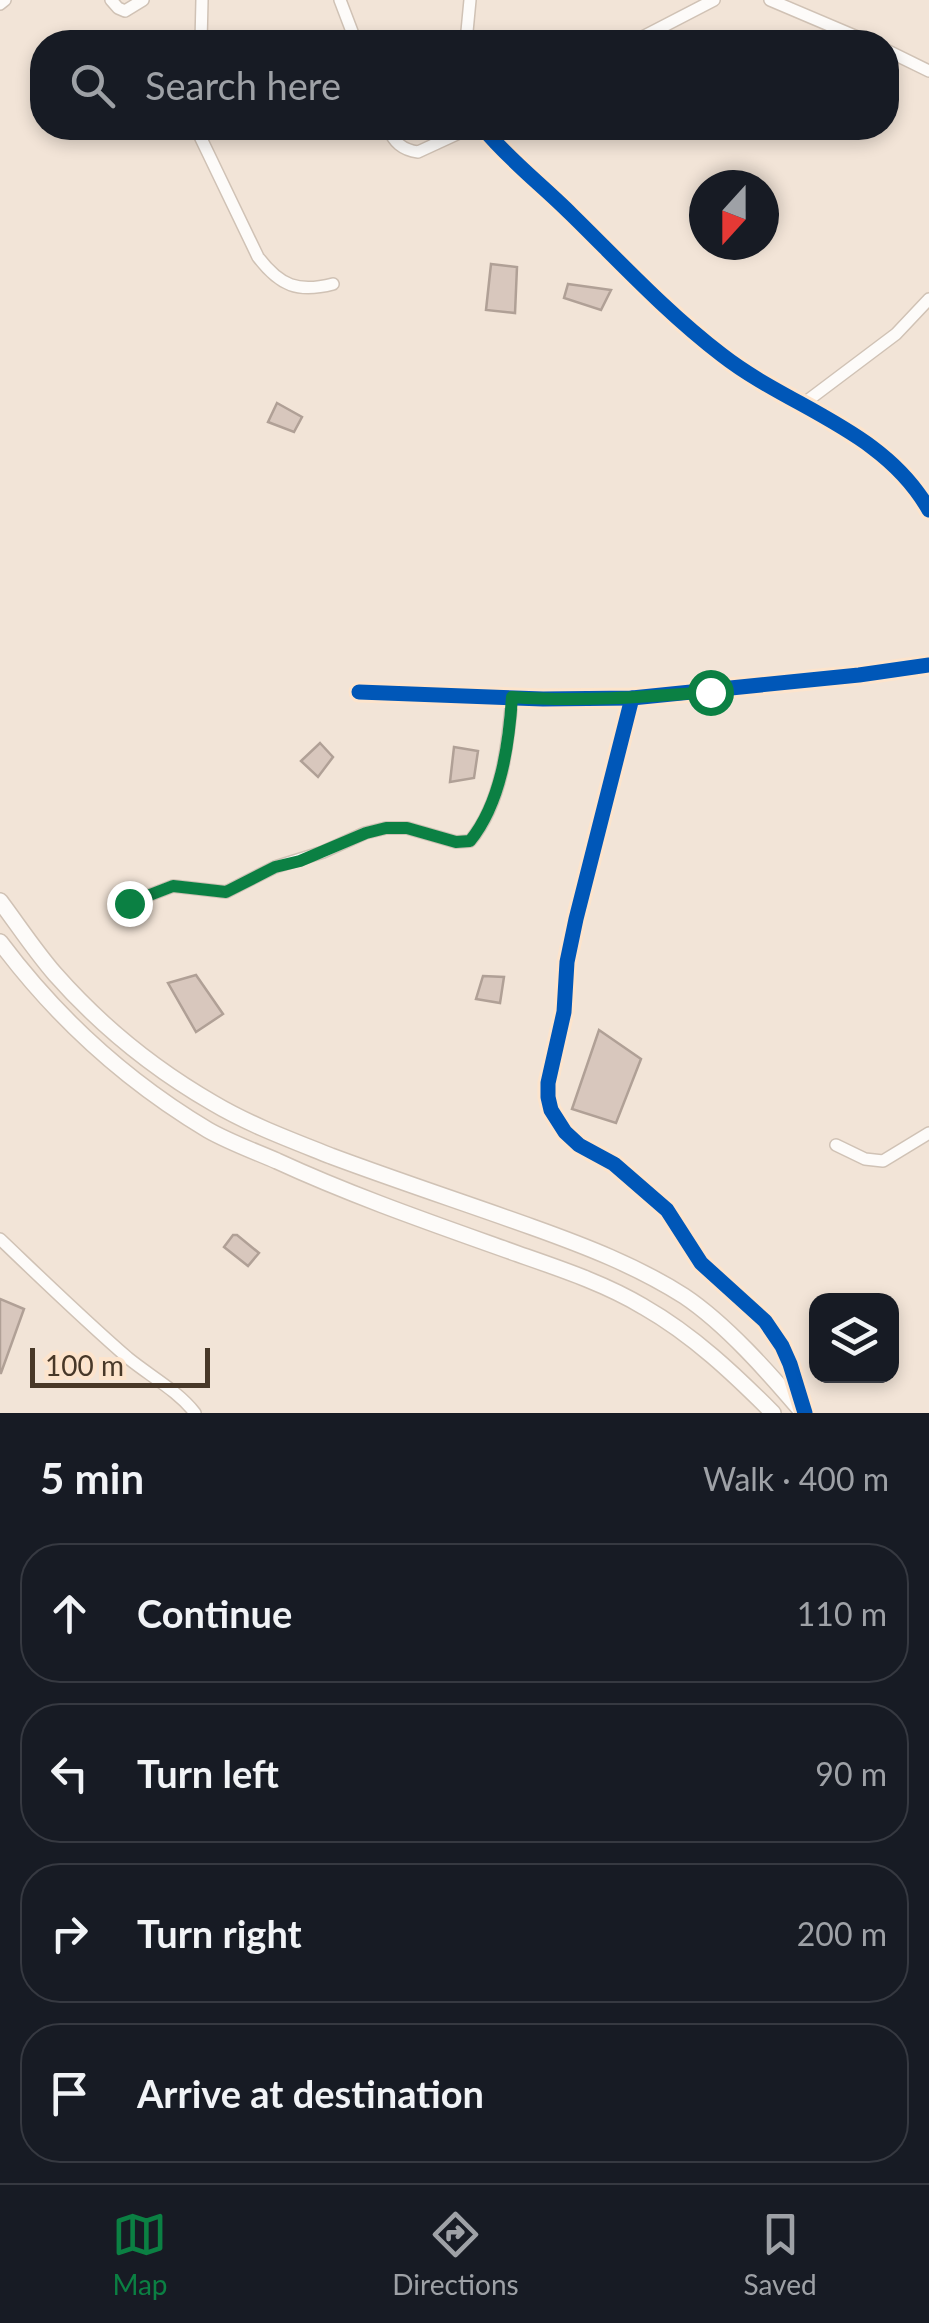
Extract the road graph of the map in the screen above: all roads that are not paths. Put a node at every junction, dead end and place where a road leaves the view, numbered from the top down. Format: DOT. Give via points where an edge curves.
graph roads {
  1 [pos="111,0"];
  2 [pos="144,0"];
  3 [pos="202,0"];
  4 [pos="340,0"];
  5 [pos="470,0"];
  6 [pos="714,0"];
  7 [pos="770,0"];
  8 [pos="201,30"];
  9 [pos="351,30"];
  10 [pos="467,30"];
  11 [pos="656,30"];
  12 [pos="842,30"];
  13 [pos="899,56"];
  14 [pos="929,71"];
  15 [pos="202,140"];
  16 [pos="393,140"];
  17 [pos="444,140"];
  18 [pos="495,140"];
  19 [pos="333,284"];
  20 [pos="929,299"];
  21 [pos="803,404"];
  22 [pos="929,510"];
  23 [pos="929,665"];
  24 [pos="359,692"];
  25 [pos="512,697"];
  26 [pos="632,698"];
  27 [pos="0,901"];
  28 [pos="129,903"];
  29 [pos="0,942"];
  30 [pos="929,1132"];
  31 [pos="836,1145"];
  32 [pos="0,1238"];
  33 [pos="724,1367"];
  34 [pos="196,1413"];
  35 [pos="758,1413"];
  36 [pos="773,1413"];
  37 [pos="804,1413"];
  1 -- 2 [label="street" via="124,11"];
  3 -- 8 [label="street"];
  4 -- 9 [label="street"];
  5 -- 10 [label="street"];
  6 -- 11 [label="street"];
  7 -- 12 [label="street"];
  13 -- 14 [label="street"];
  15 -- 19 [label="street" via="270,273 300,289"];
  16 -- 17 [label="street" via="418,152"];
  18 -- 21 [label="street" via="676,316 748,374"];
  20 -- 21 [label="street" via="896,334"];
  21 -- 22 [label="street" via="876,450"];
  23 -- 26 [label="street"];
  24 -- 25 [label="street"];
  25 -- 26 [label="street"];
  25 -- 28 [label="street" via="501,772 470,841 386,828 275,867 226,892 173,886"];
  26 -- 37 [label="street" via="576,919 548,1083 551,1110 580,1146 614,1164 667,1210 701,1263 765,1321 790,1364"];
  27 -- 37 [label="main road" via="89,1010 181,1084 293,1141 644,1272 723,1329"];
  29 -- 33 [label="main road" via="108,1060 210,1132 608,1289 690,1337"];
  30 -- 31 [label="street" via="883,1161"];
  32 -- 34 [label="street"];
  33 -- 35 [label="main road"];
  33 -- 36 [label="main road"];
}
